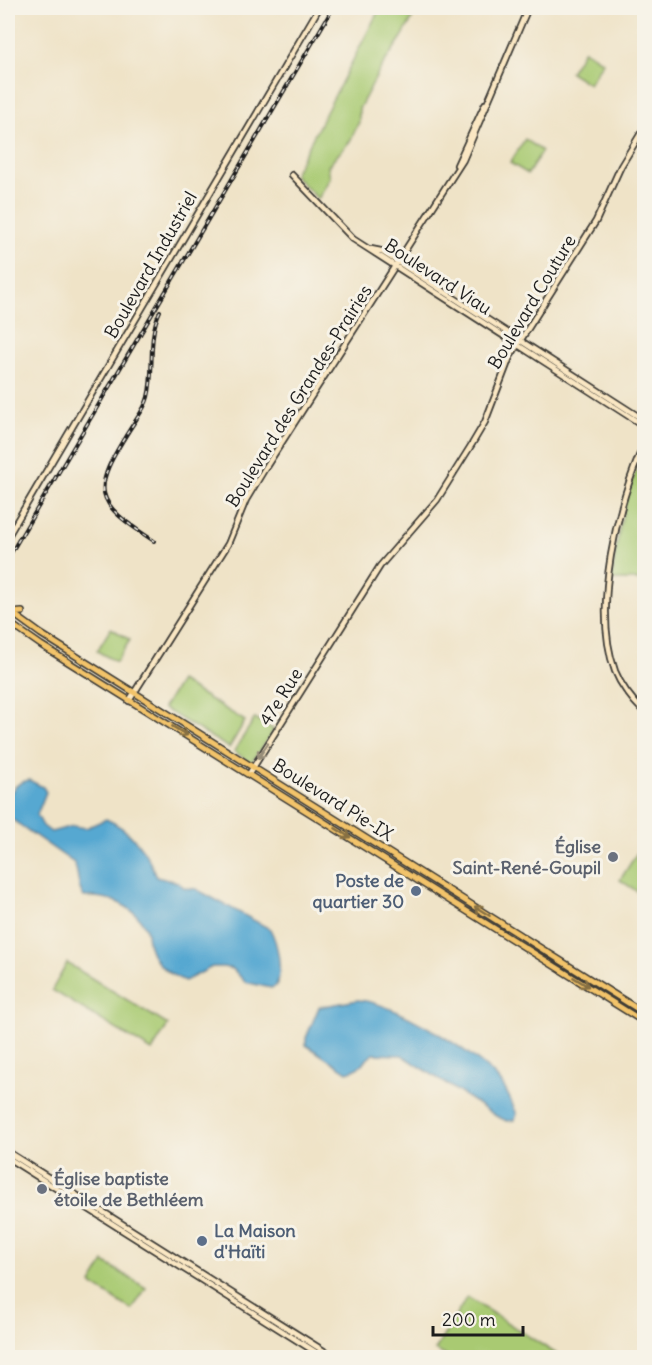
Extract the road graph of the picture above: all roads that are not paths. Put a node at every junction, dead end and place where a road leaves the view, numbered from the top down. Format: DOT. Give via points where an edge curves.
graph roads {
  1 [pos="319,8"];
  2 [pos="528,8"];
  3 [pos="645,128"];
  4 [pos="292,175"];
  5 [pos="396,264"];
  6 [pos="519,342"];
  7 [pos="645,420"];
  8 [pos="645,426"];
  9 [pos="645,445"];
  10 [pos="8,536"];
  11 [pos="9,612"];
  12 [pos="22,612"];
  13 [pos="8,622"];
  14 [pos="337,634"];
  15 [pos="134,693"];
  16 [pos="129,701"];
  17 [pos="645,711"];
  18 [pos="253,767"];
  19 [pos="249,774"];
  20 [pos="645,1013"];
  21 [pos="645,1022"];
  22 [pos="8,1152"];
  23 [pos="8,1158"];
  24 [pos="325,1358"];
  25 [pos="335,1358"];
  1 -- 10 [label="main road, Boulevard Industriel"];
  2 -- 5 [label="main road, Boulevard des Grandes-Prairies" via="457,167"];
  3 -- 6 [label="main road, Boulevard Couture" via="621,166 596,221"];
  4 -- 5 [label="main road, Boulevard Viau" via="343,230"];
  5 -- 6 [label="main road, Boulevard Viau"];
  5 -- 15 [label="main road, Boulevard des Grandes-Prairies" via="246,500 228,544"];
  6 -- 7 [label="main road, Boulevard Viau"];
  6 -- 8 [label="main road, Boulevard Viau"];
  6 -- 14 [label="main road, Boulevard Couture" via="485,422 463,459 437,500 388,555"];
  9 -- 17 [label="main road" via="626,492 615,537 608,620 615,671 628,694"];
  11 -- 12 [label="main road"];
  11 -- 15 [label="main road, Boulevard Pie-IX"];
  13 -- 16 [label="main road, Boulevard Pie-IX"];
  14 -- 18 [label="main road, 47e Rue, one-way"];
  15 -- 16 [label="main road, Boulevard des Grandes-Prairies"];
  15 -- 18 [label="main road, Boulevard Pie-IX"];
  16 -- 19 [label="main road, Boulevard Pie-IX, one-way"];
  18 -- 19 [label="main road, 47e Rue"];
  20 -- 18 [label="main road, Boulevard Pie-IX, one-way"];
  19 -- 21 [label="main road, Boulevard Pie-IX, one-way"];
  22 -- 25 [label="main road"];
  23 -- 24 [label="main road"];
}
